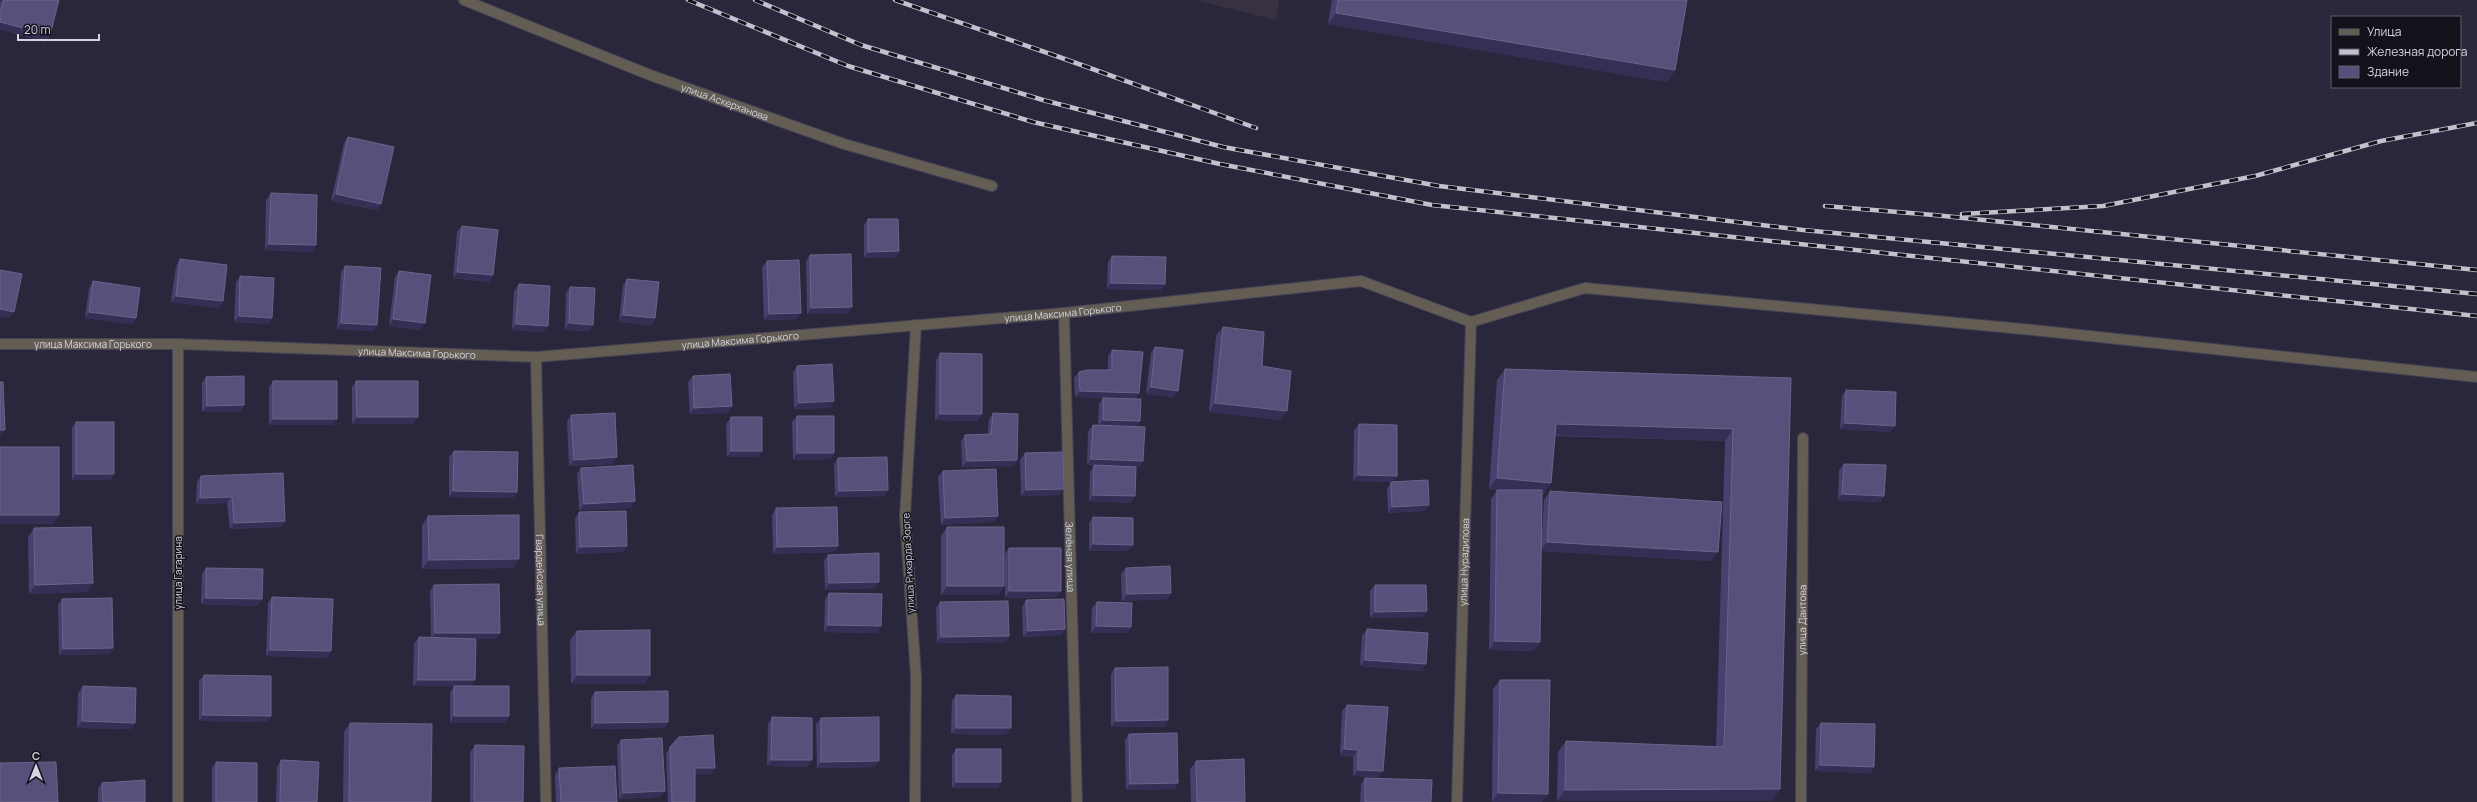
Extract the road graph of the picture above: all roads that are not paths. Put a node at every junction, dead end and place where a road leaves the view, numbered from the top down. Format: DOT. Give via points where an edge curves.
graph roads {
  1 [pos="464,0"];
  2 [pos="992,186"];
  3 [pos="1064,313"];
  4 [pos="1471,322"];
  5 [pos="916,325"];
  6 [pos="0,344"];
  7 [pos="178,344"];
  8 [pos="536,357"];
  9 [pos="2477,377"];
  10 [pos="1803,438"];
  11 [pos="178,802"];
  12 [pos="546,802"];
  13 [pos="915,802"];
  14 [pos="1077,802"];
  15 [pos="1457,802"];
  16 [pos="1801,802"];
  1 -- 2 [label="street, улица Аскерханова" via="650,75 837,142"];
  3 -- 4 [label="street, улица Максима Горького" via="1361,281"];
  3 -- 5 [label="street, улица Максима Горького"];
  3 -- 14 [label="street, Зелёная улица"];
  4 -- 9 [label="street" via="1585,288 2026,329"];
  4 -- 15 [label="street, улица Нурадилова"];
  5 -- 8 [label="street, улица Максима Горького"];
  5 -- 13 [label="street, улица Рихарда Зорге" via="904,516 916,677"];
  6 -- 7 [label="street, улица Максима Горького"];
  7 -- 8 [label="street, улица Максима Горького"];
  7 -- 11 [label="street, улица Гагарина"];
  8 -- 12 [label="street, Гвардейская улица"];
  10 -- 16 [label="street, улица Даитова"];
}
